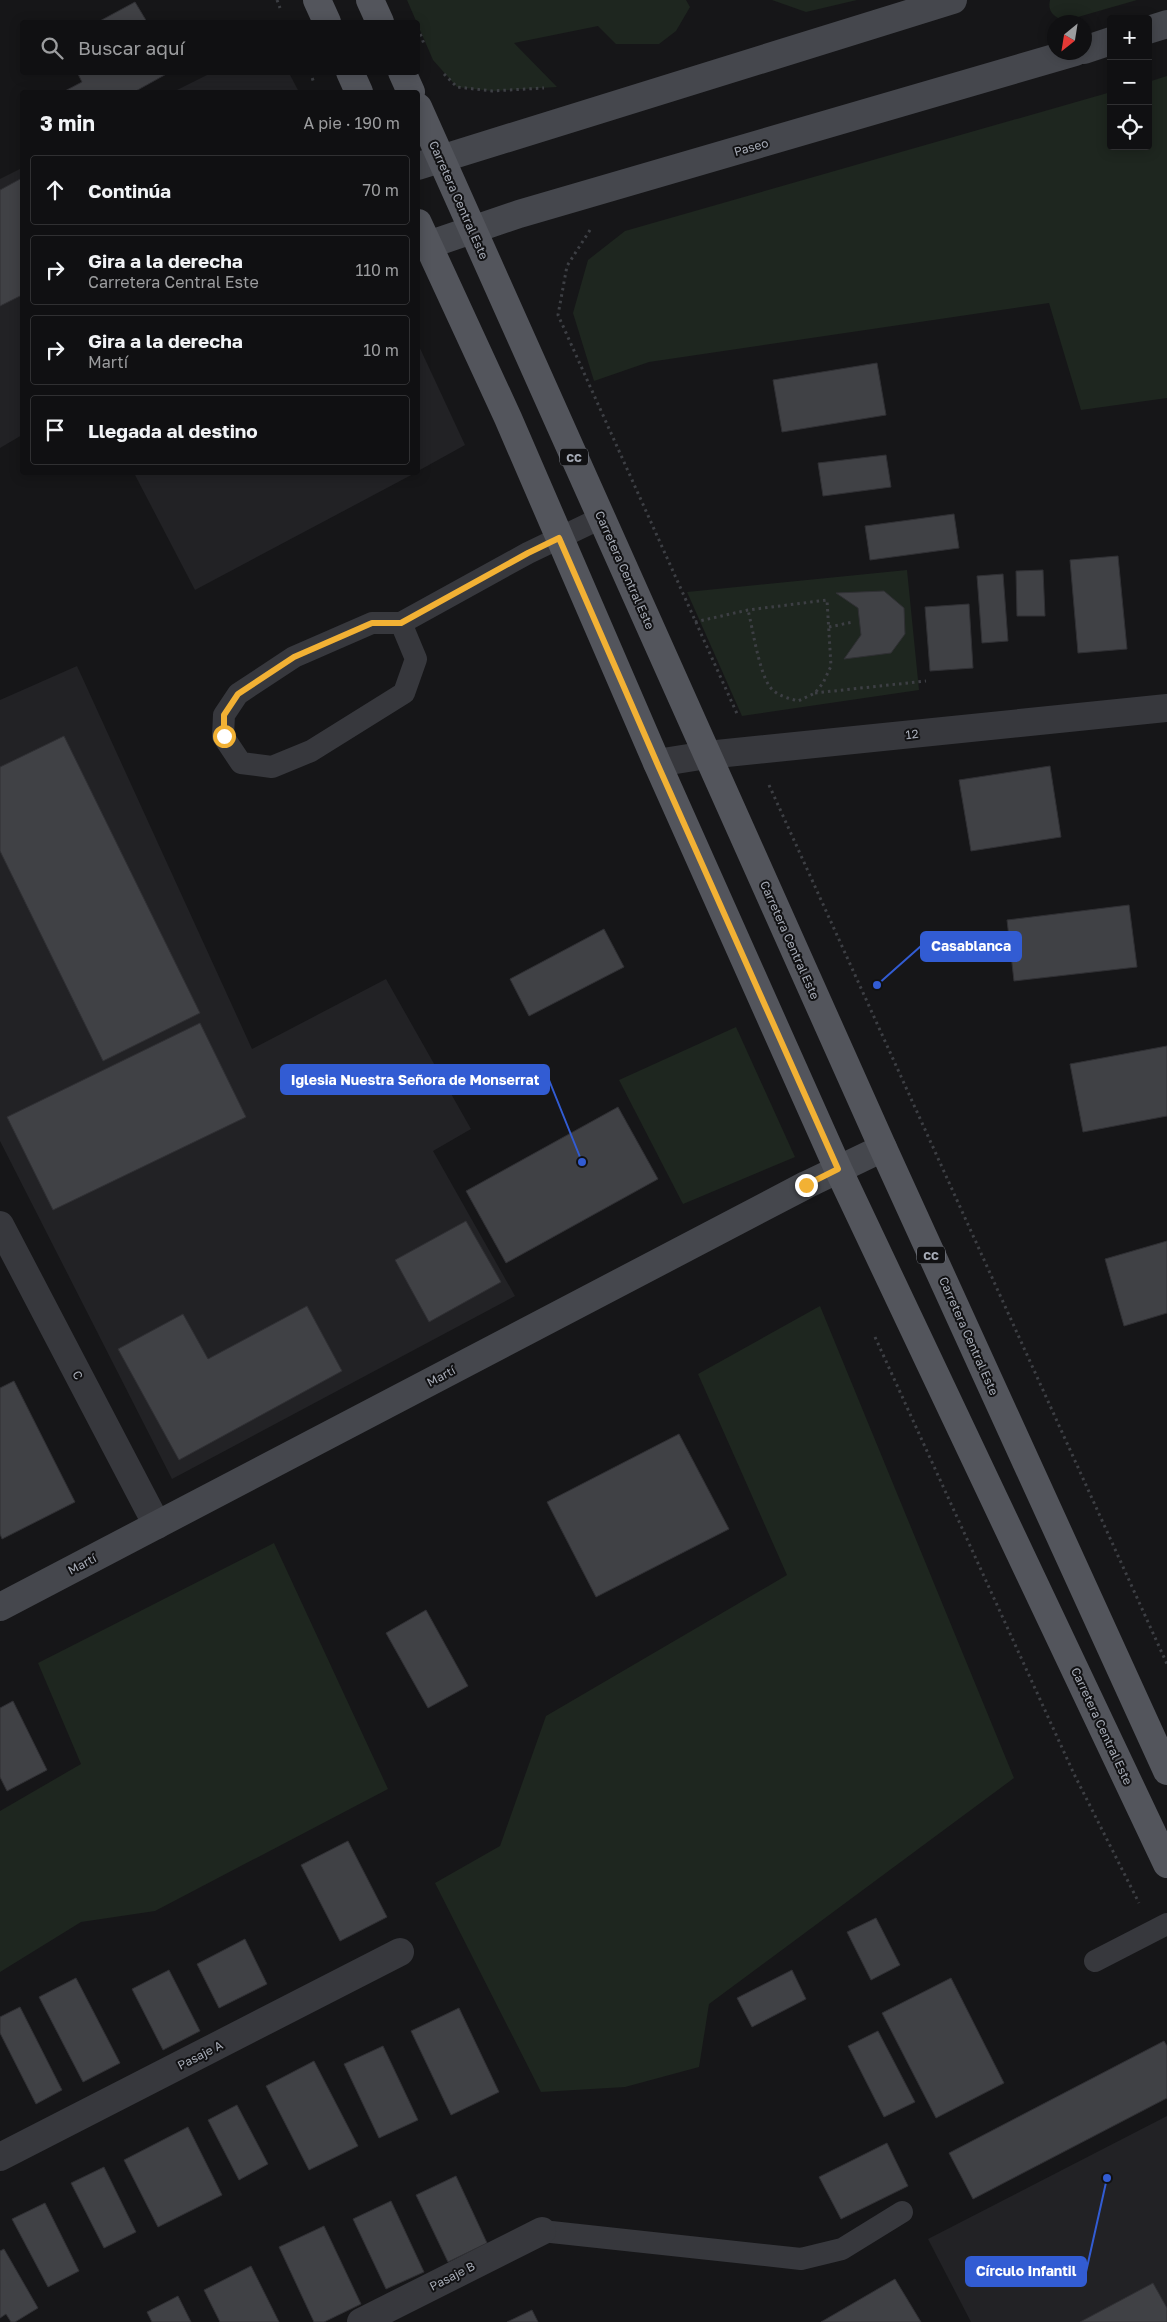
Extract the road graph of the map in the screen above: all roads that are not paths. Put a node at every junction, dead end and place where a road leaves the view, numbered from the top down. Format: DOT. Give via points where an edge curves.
graph roads {
  1 [pos="317,0"];
  2 [pos="370,0"];
  3 [pos="953,0"];
  4 [pos="326,20"];
  5 [pos="379,20"];
  6 [pos="1167,24"];
  7 [pos="1152,29"];
  8 [pos="1107,42"];
  9 [pos="1092,47"];
  10 [pos="1048,60"];
  11 [pos="351,75"];
  12 [pos="403,75"];
  13 [pos="357,90"];
  14 [pos="410,90"];
  15 [pos="420,117"];
  16 [pos="429,162"];
  17 [pos="472,229"];
  18 [pos="423,234"];
  19 [pos="601,518"];
  20 [pos="559,538"];
  21 [pos="401,623"];
  22 [pos="1167,708"];
  23 [pos="707,755"];
  24 [pos="657,763"];
  25 [pos="883,1148"];
  26 [pos="838,1169"];
  27 [pos="0,1225"];
  28 [pos="157,1524"];
  29 [pos="0,1607"];
  30 [pos="1164,1758"];
  31 [pos="1167,1864"];
  32 [pos="1167,1924"];
  33 [pos="400,1952"];
  34 [pos="1094,1961"];
  35 [pos="0,2157"];
  36 [pos="902,2212"];
  37 [pos="542,2231"];
  38 [pos="361,2322"];
  1 -- 4 [label="main road"];
  2 -- 5 [label="main road"];
  3 -- 16 [label="street"];
  6 -- 7 [label="street"];
  8 -- 9 [label="street"];
  10 -- 17 [label="street, Paseo"];
  11 -- 13 [label="main road"];
  12 -- 14 [label="main road"];
  15 -- 16 [label="main road, Carretera Central Este / CC"];
  16 -- 17 [label="main road, Carretera Central Este / CC"];
  17 -- 18 [label="street, Paseo"];
  17 -- 19 [label="main road, Carretera Central Este / CC"];
  18 -- 20 [label="main road, Carretera Central Este"];
  19 -- 20 [label="lane"];
  19 -- 23 [label="main road, Carretera Central Este / CC"];
  20 -- 21 [label="lane"];
  20 -- 24 [label="main road, Carretera Central Este"];
  21 -- 21 [label="lane" via="372,623 294,657 238,694 224,715 224,736 241,762 272,767 311,751 404,693 416,659"];
  22 -- 23 [label="street, 12"];
  23 -- 24 [label="street, 12"];
  23 -- 25 [label="main road, Carretera Central Este / CC"];
  24 -- 26 [label="main road, Carretera Central Este"];
  25 -- 26 [label="street, Martí"];
  25 -- 30 [label="main road, Carretera Central Este / CC"];
  26 -- 28 [label="street, Martí"];
  26 -- 31 [label="main road, Carretera Central Este"];
  27 -- 28 [label="street, C"];
  28 -- 29 [label="street, Martí"];
  32 -- 34 [label="lane"];
  33 -- 35 [label="street, Pasaje A"];
  36 -- 37 [label="lane" via="842,2249 801,2259"];
  37 -- 38 [label="street, Pasaje B"];
}
